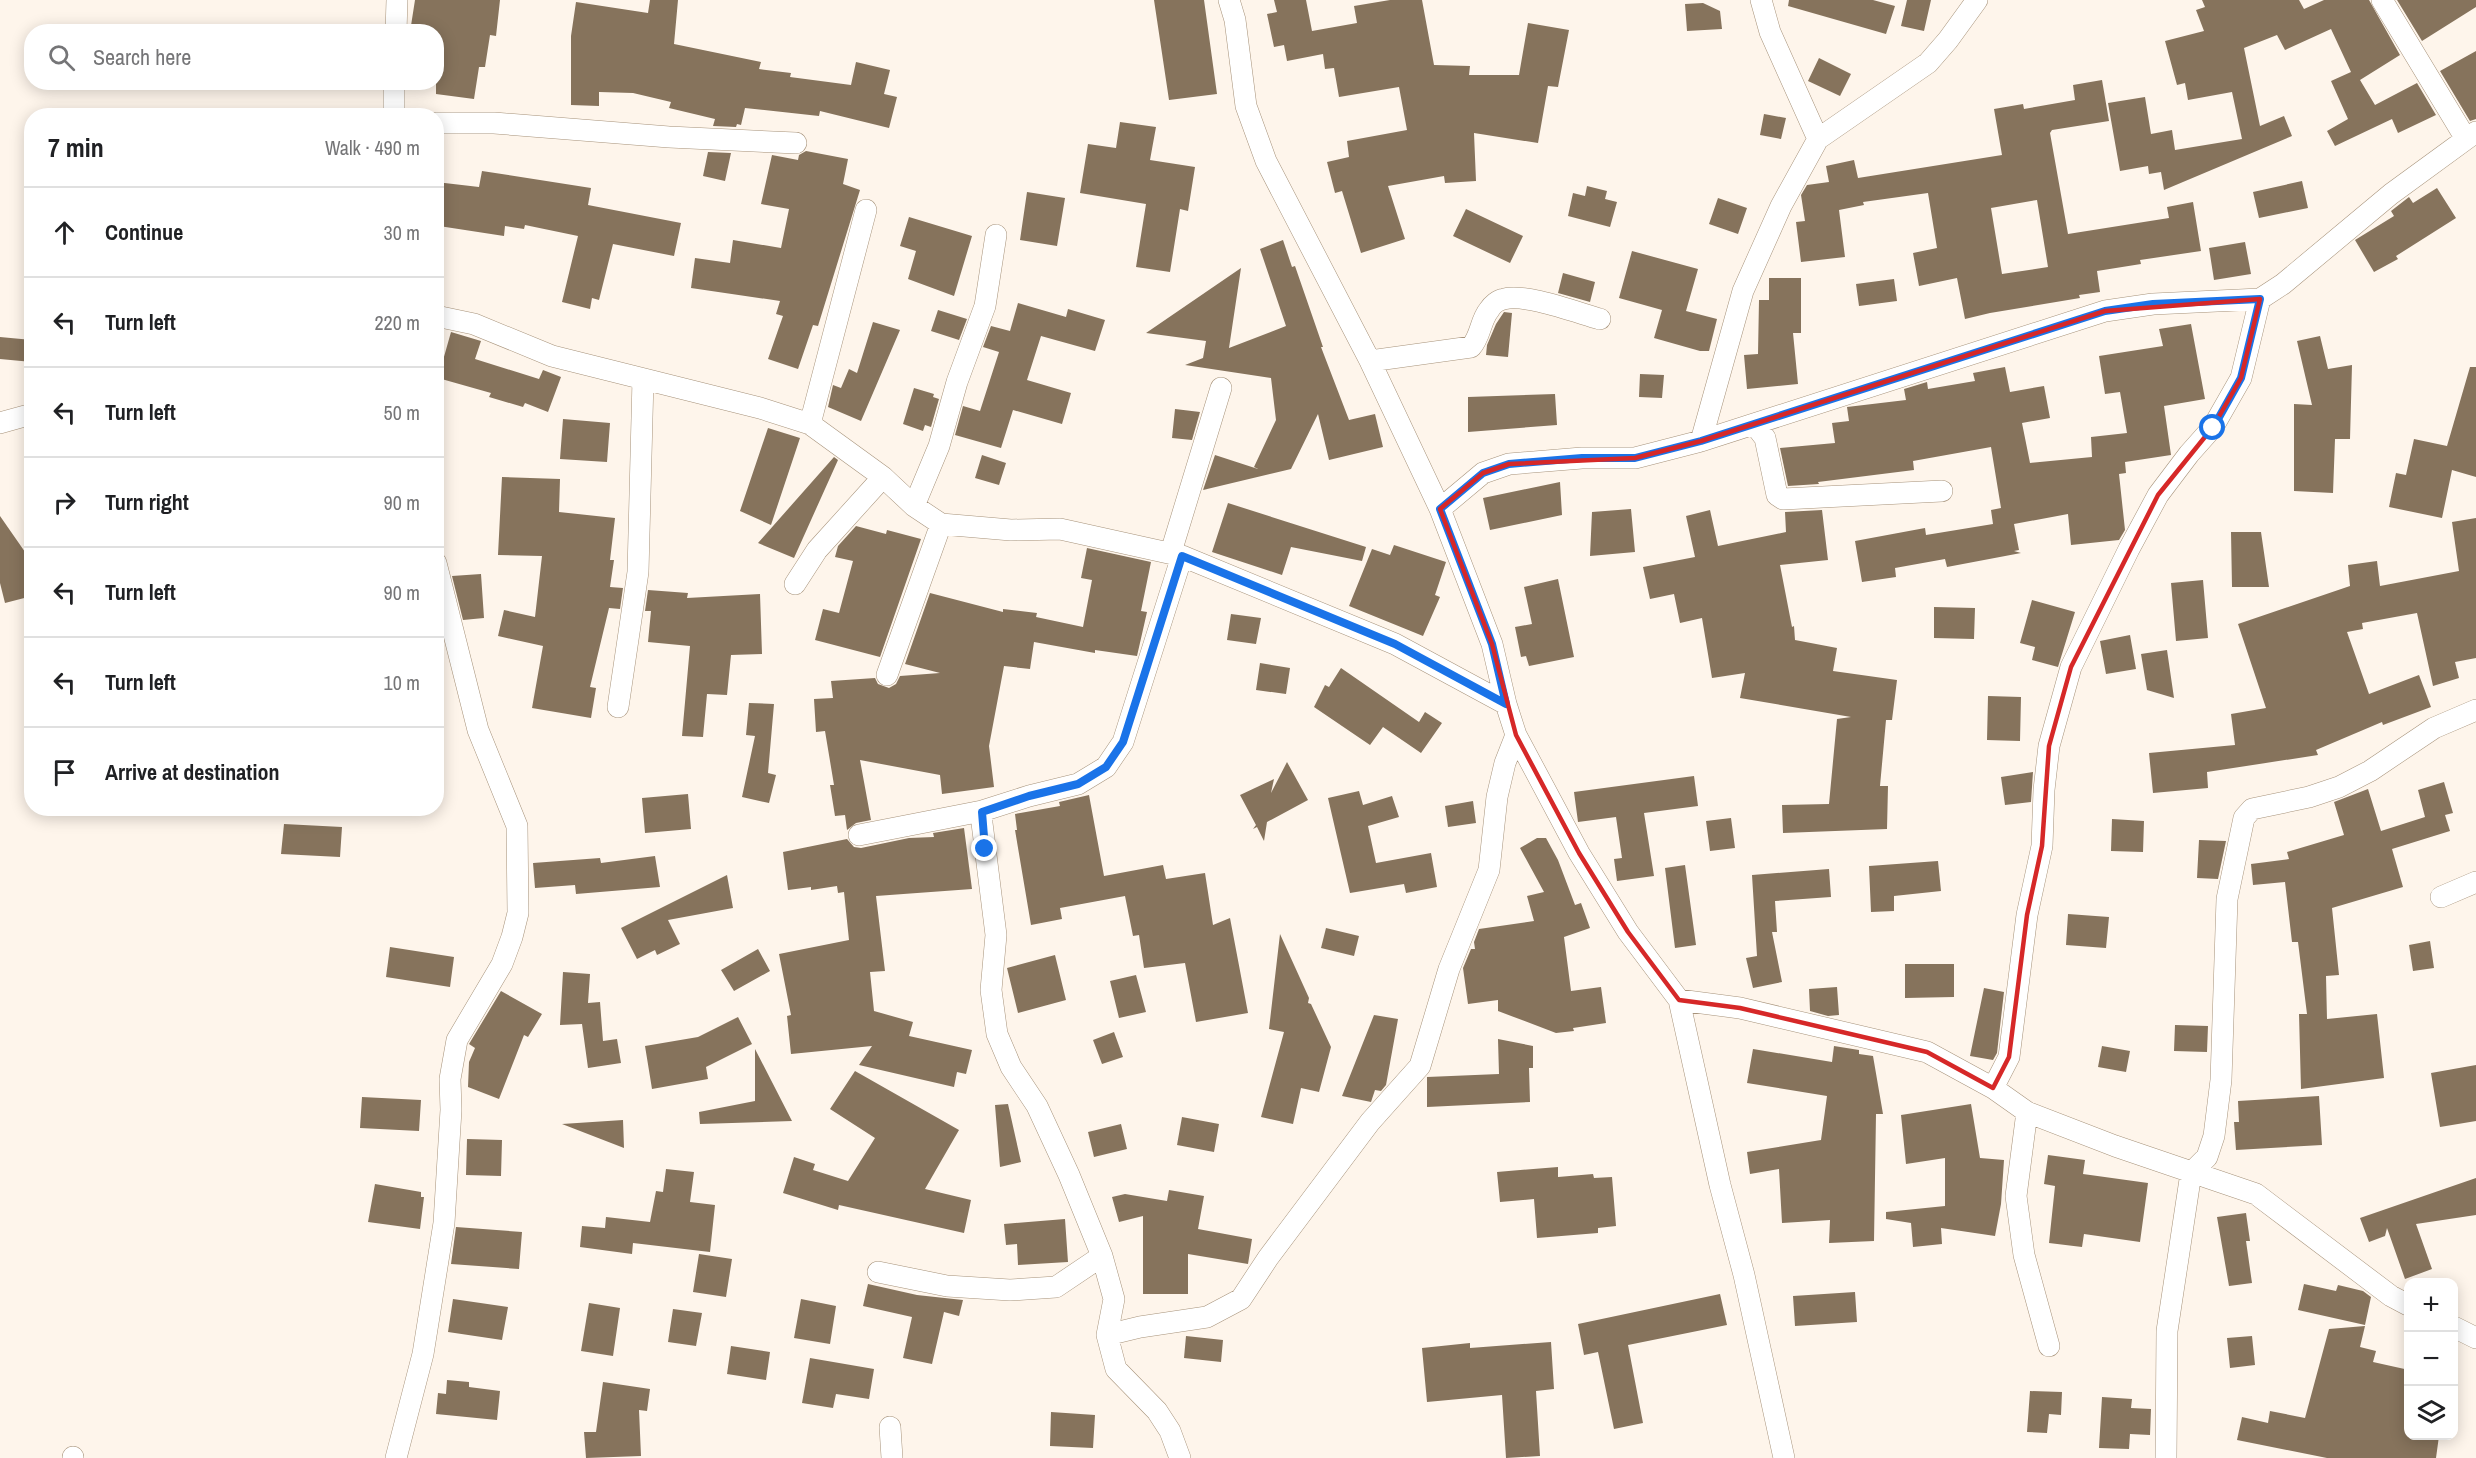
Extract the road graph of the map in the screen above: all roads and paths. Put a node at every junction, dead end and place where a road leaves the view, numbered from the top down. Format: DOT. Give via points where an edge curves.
graph roads {
  1 [pos="397,0"];
  2 [pos="1229,0"];
  3 [pos="1761,0"];
  4 [pos="1977,0"];
  5 [pos="2382,0"];
  6 [pos="396,24"];
  7 [pos="394,90"];
  8 [pos="394,108"];
  9 [pos="444,123"];
  10 [pos="2471,136"];
  11 [pos="1818,139"];
  12 [pos="796,143"];
  13 [pos="866,210"];
  14 [pos="996,235"];
  15 [pos="2260,299"];
  16 [pos="444,318"];
  17 [pos="1600,319"];
  18 [pos="1370,361"];
  19 [pos="643,379"];
  20 [pos="1221,388"];
  21 [pos="24,416"];
  22 [pos="0,423"];
  23 [pos="810,424"];
  24 [pos="1755,425"];
  25 [pos="1701,441"];
  26 [pos="883,477"];
  27 [pos="1942,491"];
  28 [pos="914,506"];
  29 [pos="1440,509"];
  30 [pos="940,524"];
  31 [pos="1177,554"];
  32 [pos="795,584"];
  33 [pos="444,595"];
  34 [pos="887,675"];
  35 [pos="1506,704"];
  36 [pos="618,708"];
  37 [pos="2476,710"];
  38 [pos="1516,735"];
  39 [pos="982,812"];
  40 [pos="859,835"];
  41 [pos="2476,882"];
  42 [pos="2441,897"];
  43 [pos="1679,1000"];
  44 [pos="1993,1088"];
  45 [pos="2027,1112"];
  46 [pos="2192,1173"];
  47 [pos="1102,1256"];
  48 [pos="878,1272"];
  49 [pos="2404,1302"];
  50 [pos="1107,1335"];
  51 [pos="2049,1346"];
  52 [pos="890,1427"];
  53 [pos="396,1458"];
  54 [pos="892,1458"];
  55 [pos="1179,1458"];
  56 [pos="1784,1458"];
  57 [pos="2166,1458"];
  1 -- 6 [label="street"];
  2 -- 18 [label="street" via="1246,106 1266,161"];
  3 -- 11 [label="street" via="1770,32"];
  4 -- 11 [label="street" via="1928,63"];
  5 -- 10 [label="street"];
  7 -- 8 [label="street"];
  9 -- 12 [label="street"];
  10 -- 15 [label="street" via="2391,194"];
  11 -- 25 [label="street" via="1780,206 1743,291"];
  13 -- 23 [label="street"];
  14 -- 28 [label="street" via="984,306 939,446"];
  15 -- 24 [label="street" via="2153,304 2105,311"];
  15 -- 44 [label="street" via="2241,378 2213,428 2158,495 2071,667 2049,746 2042,846 2027,915 2009,1058"];
  16 -- 19 [label="street" via="474,324 552,356"];
  17 -- 18 [label="street" via="1533,300 1504,298 1488,311 1471,347"];
  18 -- 29 [label="street"];
  19 -- 23 [label="street"];
  19 -- 36 [label="street" via="638,572"];
  20 -- 31 [label="street"];
  21 -- 22 [label="street"];
  23 -- 26 [label="street"];
  24 -- 25 [label="street"];
  24 -- 27 [label="street" via="1765,438 1777,495 1783,499"];
  25 -- 29 [label="street" via="1635,458 1509,464 1483,473"];
  26 -- 28 [label="street"];
  26 -- 32 [label="street" via="817,550"];
  28 -- 30 [label="street"];
  29 -- 35 [label="street" via="1492,644"];
  30 -- 31 [label="street" via="1011,530 1060,529"];
  30 -- 34 [label="street"];
  31 -- 35 [label="street" via="1395,644"];
  31 -- 39 [label="street" via="1123,742 1106,767 1078,784"];
  33 -- 53 [label="street" via="478,730 517,826 518,913 502,964 457,1040 450,1079 444,1223 423,1354"];
  35 -- 38 [label="street"];
  37 -- 46 [label="street" via="2434,728 2339,788 2252,809 2244,818 2227,899 2221,1080 2214,1137 2207,1157"];
  38 -- 43 [label="street" via="1585,863 1628,932"];
  38 -- 50 [label="street" via="1497,797 1489,870 1449,969 1420,1066 1370,1122 1241,1299 1207,1317"];
  39 -- 40 [label="street"];
  39 -- 47 [label="street" via="996,935 991,990 997,1034 1011,1067 1037,1106"];
  41 -- 42 [label="street"];
  43 -- 44 [label="street" via="1740,1008 1928,1052"];
  43 -- 56 [label="street"];
  44 -- 45 [label="street"];
  45 -- 46 [label="street"];
  45 -- 51 [label="street" via="2016,1196 2024,1255"];
  46 -- 49 [label="street" via="2256,1194"];
  46 -- 57 [label="street" via="2167,1331"];
  47 -- 48 [label="street" via="1056,1287 1010,1290 947,1286"];
  47 -- 50 [label="street" via="1114,1299"];
  50 -- 55 [label="street" via="1116,1369 1157,1411 1170,1431"];
  52 -- 54 [label="street"];
}
